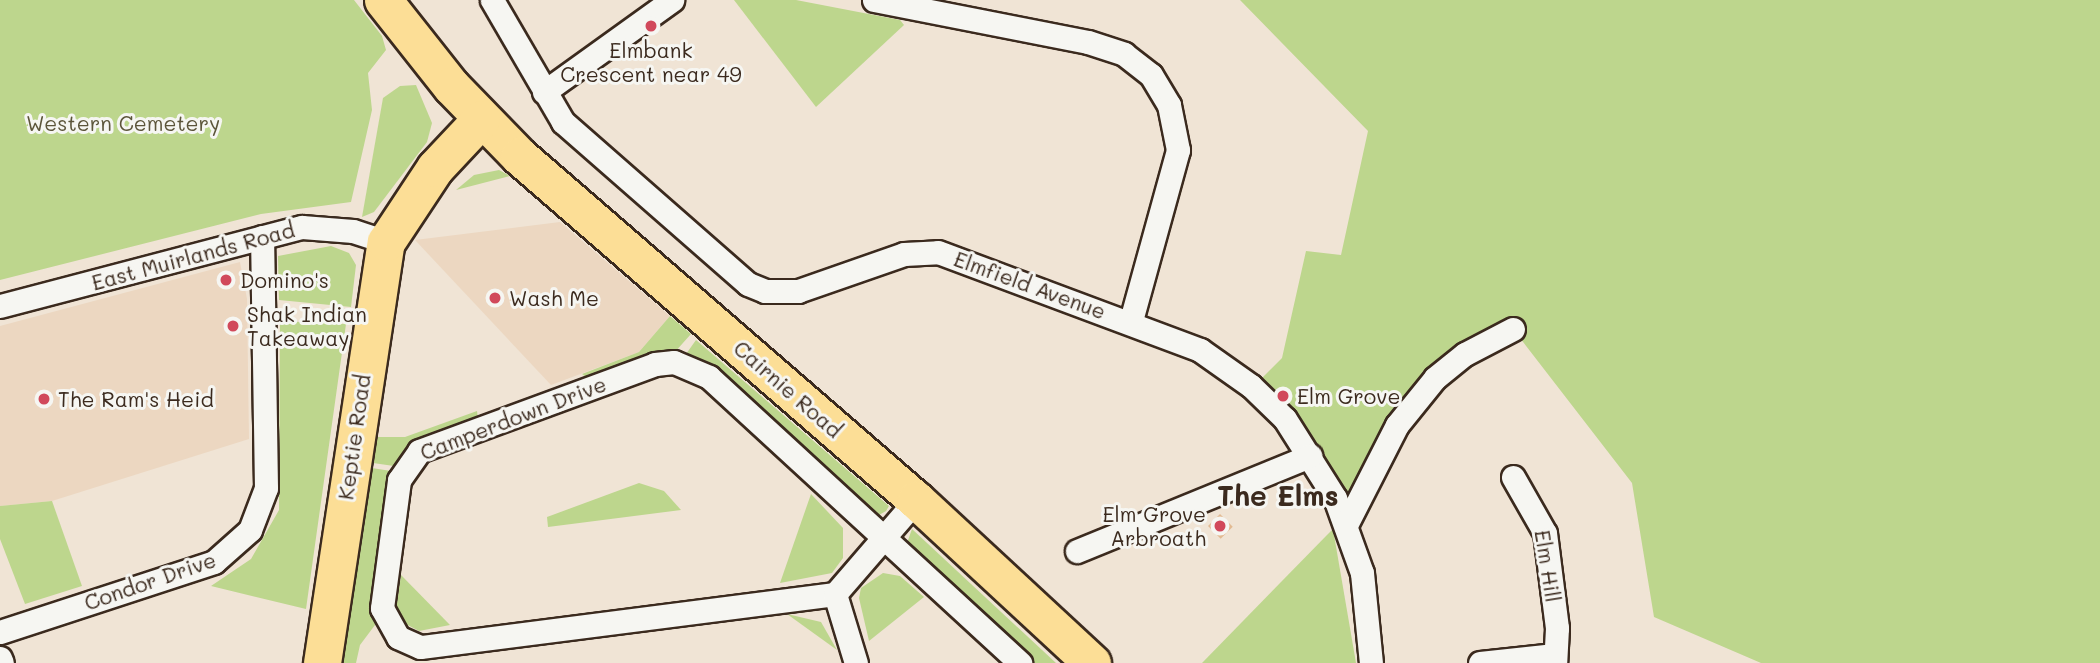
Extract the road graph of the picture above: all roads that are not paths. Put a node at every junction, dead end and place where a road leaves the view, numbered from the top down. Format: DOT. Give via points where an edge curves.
graph roads {
  1 [pos="492,0"];
  2 [pos="673,0"];
  3 [pos="874,0"];
  4 [pos="390,2"];
  5 [pos="544,92"];
  6 [pos="481,119"];
  7 [pos="262,237"];
  8 [pos="386,242"];
  9 [pos="0,306"];
  10 [pos="1131,321"];
  11 [pos="1513,329"];
  12 [pos="1310,456"];
  13 [pos="1513,477"];
  14 [pos="916,500"];
  15 [pos="1346,525"];
  16 [pos="882,538"];
  17 [pos="1077,551"];
  18 [pos="835,594"];
  19 [pos="0,632"];
  20 [pos="0,657"];
  21 [pos="1555,659"];
  22 [pos="2,663"];
  23 [pos="322,663"];
  24 [pos="856,663"];
  25 [pos="1020,663"];
  26 [pos="1092,663"];
  27 [pos="1371,663"];
  28 [pos="1480,663"];
  1 -- 5 [label="street, Elmfield Avenue"];
  2 -- 5 [label="street"];
  3 -- 10 [label="street" via="1088,42 1124,54 1151,75 1169,105 1178,150"];
  4 -- 6 [label="main road, Cairnie Road"];
  5 -- 10 [label="street, Elmfield Avenue" via="595,155 731,273 765,291 798,291 904,254 938,252"];
  6 -- 8 [label="main road, Keptie Road" via="435,168"];
  6 -- 14 [label="main road, Cairnie Road"];
  7 -- 8 [label="street, East Muirlands Road" via="302,227 328,227"];
  7 -- 9 [label="street, East Muirlands Road"];
  7 -- 19 [label="street, Condor Drive" via="266,488 250,530 214,562"];
  8 -- 23 [label="main road, Keptie Road"];
  10 -- 12 [label="street, Elmfield Avenue" via="1200,351 1251,386 1285,419"];
  11 -- 15 [label="street" via="1465,354 1435,378 1397,425"];
  12 -- 15 [label="street, Elmfield Avenue"];
  12 -- 17 [label="street"];
  13 -- 21 [label="street, Elm Hill" via="1545,533"];
  14 -- 16 [label="street"];
  14 -- 26 [label="main road, Cairnie Road"];
  15 -- 27 [label="street, Elmfield Avenue" via="1362,573"];
  16 -- 18 [label="street"];
  16 -- 18 [label="street, Camperdown Drive" via="709,377 693,366 655,364 419,450 399,480 382,608 398,637 420,647"];
  16 -- 25 [label="street, Camperdown Drive"];
  18 -- 24 [label="street"];
  20 -- 22 [label="street"];
  21 -- 28 [label="street"];
}
